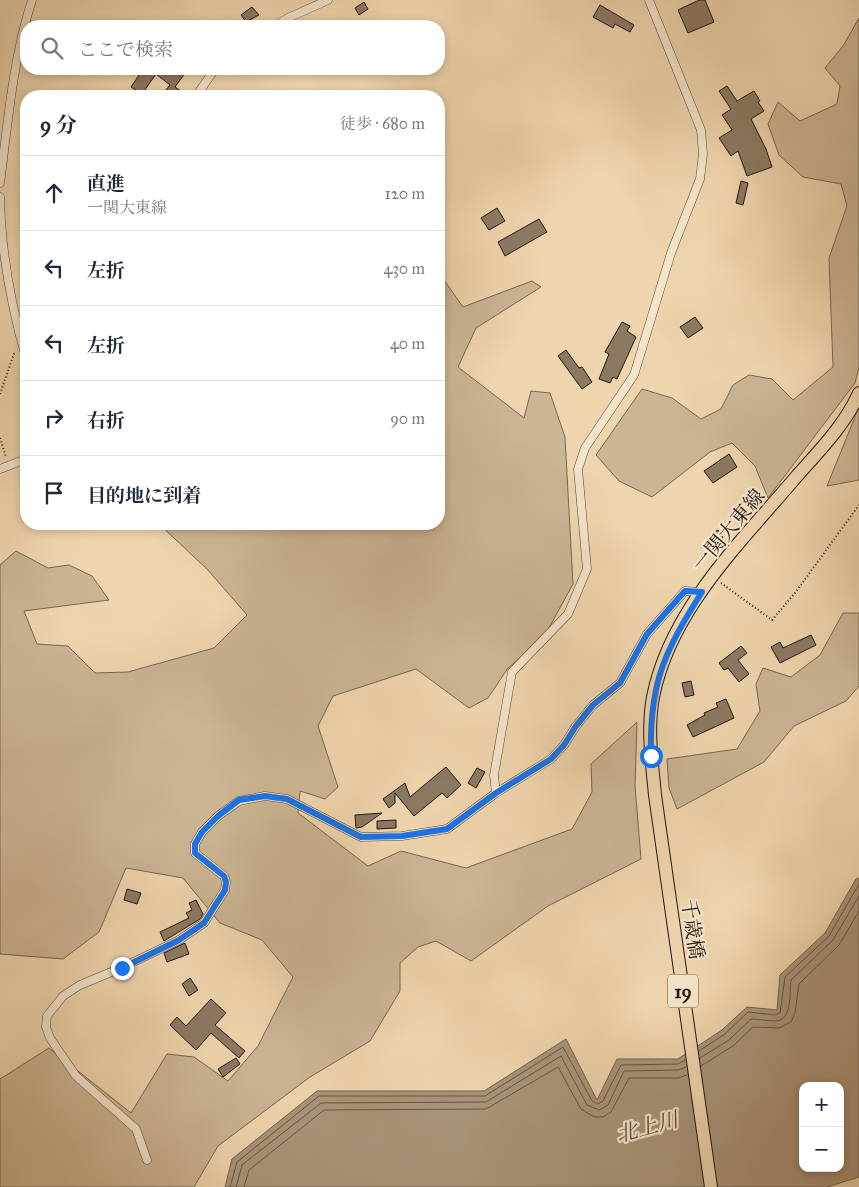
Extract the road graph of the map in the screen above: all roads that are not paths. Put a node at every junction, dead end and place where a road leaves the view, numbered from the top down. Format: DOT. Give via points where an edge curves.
graph roads {
  1 [pos="32,0"];
  2 [pos="328,0"];
  3 [pos="649,0"];
  4 [pos="26,20"];
  5 [pos="285,20"];
  6 [pos="20,46"];
  7 [pos="211,75"];
  8 [pos="200,90"];
  9 [pos="0,183"];
  10 [pos="0,197"];
  11 [pos="20,338"];
  12 [pos="859,392"];
  13 [pos="20,461"];
  14 [pos="0,469"];
  15 [pos="702,592"];
  16 [pos="496,793"];
  17 [pos="655,795"];
  18 [pos="147,1160"];
  19 [pos="711,1187"];
  1 -- 4 [label="street"];
  2 -- 5 [label="street"];
  3 -- 16 [label="street" via="701,130 704,154 700,179 671,253 634,375 585,448 578,469 587,569 568,614 512,672 494,775"];
  6 -- 9 [label="street"];
  7 -- 8 [label="street"];
  10 -- 11 [label="street" via="1,238"];
  12 -- 15 [label="main road, 一関大東線 / 19" via="841,425 712,576"];
  13 -- 14 [label="street"];
  15 -- 16 [label="street" via="685,591 670,606 647,634 620,683 593,705 551,759"];
  15 -- 17 [label="main road, 一関大東線 / 19" via="676,632 653,697 650,730"];
  16 -- 18 [label="street" via="447,829 402,836 361,837 287,799 265,796 239,800 202,832 195,844 195,853 224,876 226,882 225,890 204,923 179,940 80,985 63,996 47,1016 50,1038 76,1076 136,1129"];
  17 -- 19 [label="main road, 千歳橋 / 19"];
}
